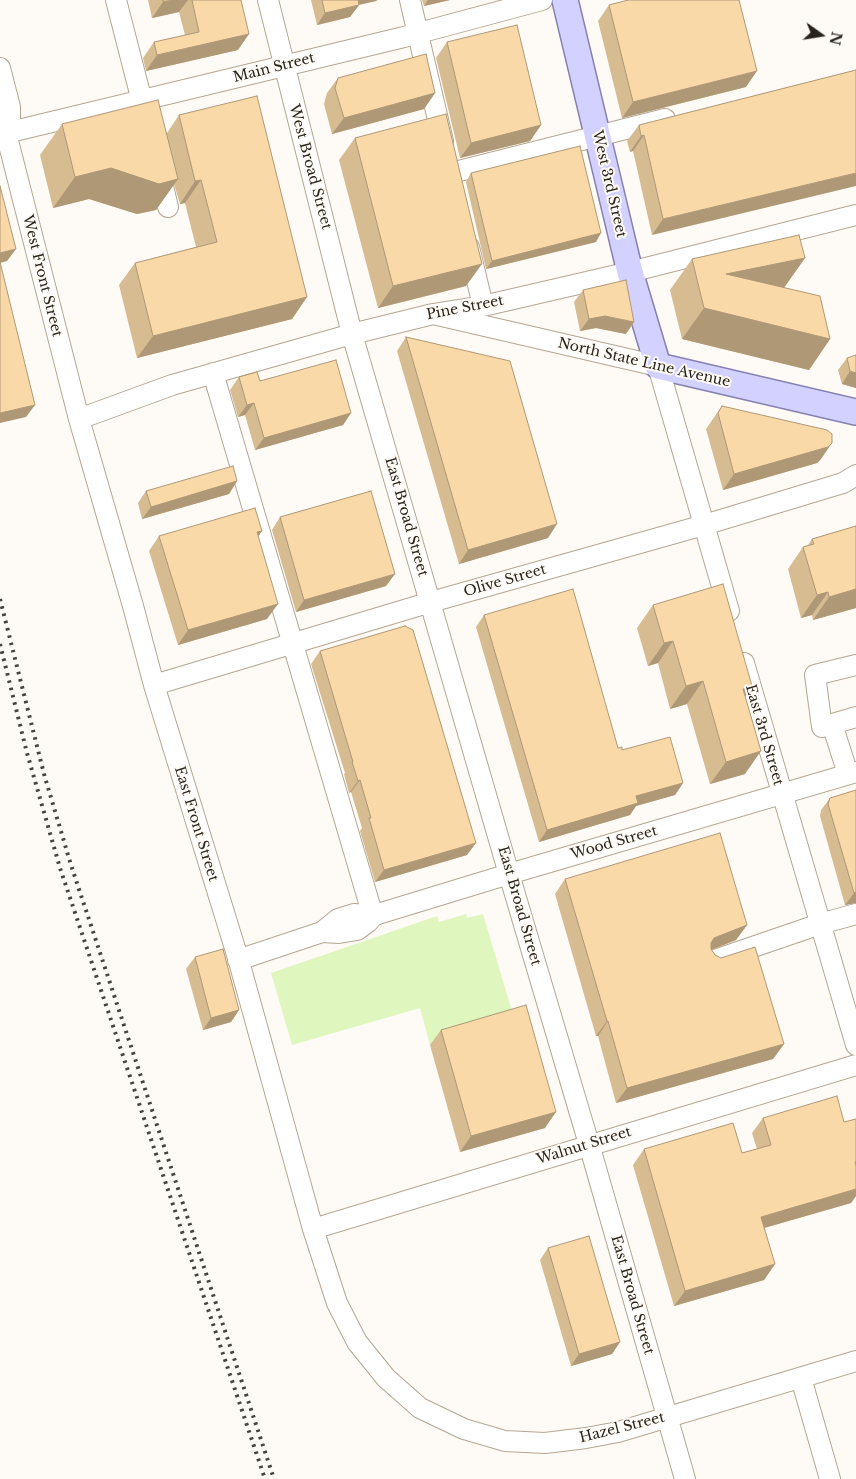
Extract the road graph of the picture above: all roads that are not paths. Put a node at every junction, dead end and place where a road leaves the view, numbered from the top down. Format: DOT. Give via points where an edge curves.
graph roads {
  1 [pos="116,0"];
  2 [pos="268,0"];
  3 [pos="410,0"];
  4 [pos="542,0"];
  5 [pos="565,0"];
  6 [pos="417,34"];
  7 [pos="284,66"];
  8 [pos="0,68"];
  9 [pos="142,100"];
  10 [pos="684,114"];
  11 [pos="3,131"];
  12 [pos="598,135"];
  13 [pos="168,207"];
  14 [pos="856,216"];
  15 [pos="464,230"];
  16 [pos="630,272"];
  17 [pos="483,306"];
  18 [pos="433,314"];
  19 [pos="352,334"];
  20 [pos="658,366"];
  21 [pos="213,373"];
  22 [pos="856,412"];
  23 [pos="79,419"];
  24 [pos="856,475"];
  25 [pos="704,525"];
  26 [pos="431,602"];
  27 [pos="292,643"];
  28 [pos="856,665"];
  29 [pos="154,685"];
  30 [pos="856,717"];
  31 [pos="832,724"];
  32 [pos="852,773"];
  33 [pos="781,794"];
  34 [pos="509,874"];
  35 [pos="856,914"];
  36 [pos="373,916"];
  37 [pos="820,924"];
  38 [pos="238,960"];
  39 [pos="712,961"];
  40 [pos="856,1045"];
  41 [pos="856,1065"];
  42 [pos="589,1144"];
  43 [pos="313,1228"];
  44 [pos="856,1362"];
  45 [pos="801,1378"];
  46 [pos="666,1417"];
  47 [pos="685,1479"];
  48 [pos="830,1479"];
  1 -- 9 [label="street"];
  2 -- 7 [label="street, West Broad Street"];
  3 -- 6 [label="street"];
  4 -- 6 [label="street, Main Street"];
  5 -- 12 [label="main road, West 3rd Street"];
  6 -- 7 [label="street, Main Street"];
  6 -- 12 [label="street" via="453,183"];
  7 -- 9 [label="street, Main Street"];
  7 -- 19 [label="street, West Broad Street"];
  8 -- 11 [label="street, West Front Street" via="10,107 10,119"];
  9 -- 11 [label="street, Main Street"];
  9 -- 13 [label="street"];
  10 -- 12 [label="street"];
  11 -- 23 [label="street, West Front Street"];
  12 -- 16 [label="main road, West 3rd Street"];
  14 -- 16 [label="street, Pine Street"];
  15 -- 17 [label="street"];
  16 -- 17 [label="street, Pine Street"];
  16 -- 20 [label="main road, West 3rd Street"];
  17 -- 18 [label="street, Pine Street"];
  18 -- 19 [label="street, Pine Street"];
  18 -- 20 [label="street, North State Line Avenue"];
  19 -- 21 [label="street, Pine Street"];
  19 -- 26 [label="street, East Broad Street"];
  20 -- 22 [label="main road, North State Line Avenue"];
  20 -- 25 [label="street, East 3rd Street"];
  21 -- 23 [label="street, Pine Street"];
  21 -- 27 [label="street"];
  23 -- 29 [label="street, East Front Street"];
  24 -- 25 [label="street, Olive Street" via="843,483"];
  25 -- 26 [label="street, Olive Street"];
  25 -- 33 [label="street, East 3rd Street"];
  26 -- 27 [label="street, Olive Street"];
  26 -- 34 [label="street, East Broad Street"];
  27 -- 29 [label="street, Olive Street"];
  27 -- 36 [label="street"];
  28 -- 31 [label="street" via="815,676 822,727"];
  29 -- 38 [label="street, East Front Street"];
  30 -- 31 [label="street"];
  31 -- 32 [label="street"];
  32 -- 33 [label="street, Wood Street"];
  33 -- 34 [label="street, Wood Street"];
  33 -- 37 [label="street, East 3rd Street"];
  34 -- 36 [label="street, Wood Street"];
  34 -- 42 [label="street, East Broad Street"];
  35 -- 37 [label="street"];
  36 -- 38 [label="street, Wood Street" via="354,914 330,924 322,932"];
  37 -- 39 [label="street"];
  37 -- 40 [label="street, East 3rd Street"];
  38 -- 43 [label="street, East Front Street"];
  41 -- 42 [label="street, Walnut Street"];
  42 -- 43 [label="street, Walnut Street"];
  42 -- 46 [label="street, East Broad Street"];
  43 -- 46 [label="street, Hazel Street" via="337,1302 357,1342 386,1378 420,1408 464,1429 505,1441 545,1443 618,1432"];
  44 -- 45 [label="street, Hazel Street"];
  45 -- 46 [label="street, Hazel Street"];
  45 -- 48 [label="street"];
  46 -- 47 [label="street, East Broad Street"];
}
